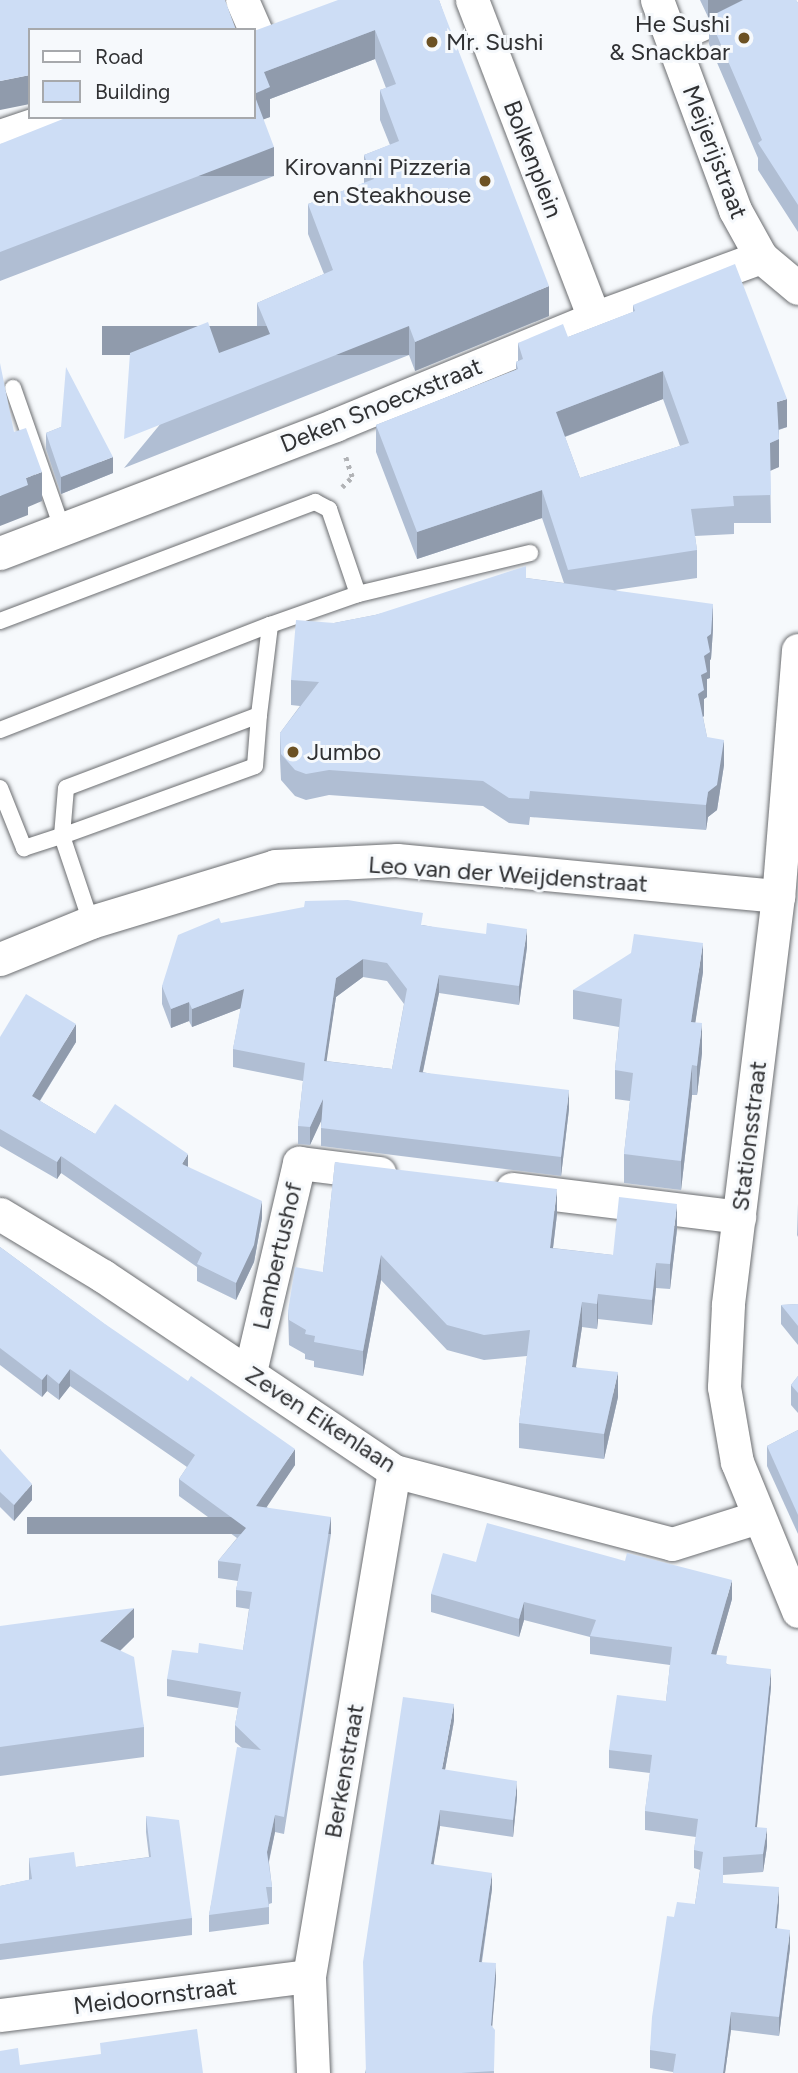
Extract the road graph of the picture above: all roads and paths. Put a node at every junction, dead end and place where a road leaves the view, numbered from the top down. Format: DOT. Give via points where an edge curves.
graph roads {
  1 [pos="242,0"];
  2 [pos="472,0"];
  3 [pos="657,0"];
  4 [pos="743,15"];
  5 [pos="294,25"];
  6 [pos="252,28"];
  7 [pos="256,40"];
  8 [pos="674,46"];
  9 [pos="50,119"];
  10 [pos="0,136"];
  11 [pos="761,257"];
  12 [pos="798,288"];
  13 [pos="594,317"];
  14 [pos="13,388"];
  15 [pos="335,425"];
  16 [pos="324,507"];
  17 [pos="63,531"];
  18 [pos="530,552"];
  19 [pos="0,553"];
  20 [pos="358,594"];
  21 [pos="0,621"];
  22 [pos="270,625"];
  23 [pos="798,650"];
  24 [pos="259,715"];
  25 [pos="0,730"];
  26 [pos="794,736"];
  27 [pos="0,788"];
  28 [pos="62,836"];
  29 [pos="778,896"];
  30 [pos="92,922"];
  31 [pos="0,959"];
  32 [pos="409,1177"];
  33 [pos="478,1185"];
  34 [pos="0,1214"];
  35 [pos="739,1217"];
  36 [pos="250,1372"];
  37 [pos="394,1471"];
  38 [pos="758,1517"];
  39 [pos="798,1611"];
  40 [pos="309,1976"];
  41 [pos="0,2015"];
  42 [pos="313,2073"];
  1 -- 6 [label="street"];
  2 -- 13 [label="street, Bolkenplein"];
  3 -- 8 [label="street, Meijerijstraat"];
  4 -- 8 [label="lane"];
  5 -- 7 [label="street"];
  8 -- 11 [label="street, Meijerijstraat" via="734,210"];
  9 -- 10 [label="street"];
  11 -- 12 [label="street, Meijerijstraat"];
  11 -- 13 [label="street, Deken Snoecxstraat"];
  13 -- 15 [label="street, Deken Snoecxstraat"];
  14 -- 17 [label="lane"];
  15 -- 16 [label="path" via="352,477"];
  15 -- 17 [label="street, Deken Snoecxstraat"];
  16 -- 20 [label="lane"];
  16 -- 21 [label="lane" via="315,502"];
  17 -- 19 [label="street, Deken Snoecxstraat"];
  18 -- 20 [label="lane"];
  20 -- 22 [label="lane"];
  22 -- 24 [label="lane"];
  22 -- 25 [label="lane"];
  23 -- 26 [label="street, Stationsstraat"];
  24 -- 28 [label="lane" via="66,788"];
  24 -- 28 [label="lane" via="255,766"];
  26 -- 29 [label="street, Stationsstraat"];
  27 -- 28 [label="lane" via="24,848"];
  28 -- 30 [label="lane"];
  29 -- 30 [label="street, Leo van der Weijdenstraat" via="397,860 275,866"];
  29 -- 35 [label="street, Stationsstraat"];
  30 -- 31 [label="street, Leo van der Weijdenstraat"];
  32 -- 36 [label="street, Lambertushof" via="299,1163"];
  33 -- 35 [label="street"];
  34 -- 36 [label="street, Zeven Eikenlaan"];
  35 -- 38 [label="street, Stationsstraat" via="724,1387 737,1462"];
  36 -- 37 [label="street, Zeven Eikenlaan"];
  37 -- 38 [label="street, Zeven Eikenlaan" via="672,1544"];
  37 -- 40 [label="street, Berkenstraat"];
  38 -- 39 [label="street, Stationsstraat"];
  40 -- 41 [label="street, Meidoornstraat"];
  40 -- 42 [label="street, Berkenstraat"];
}
